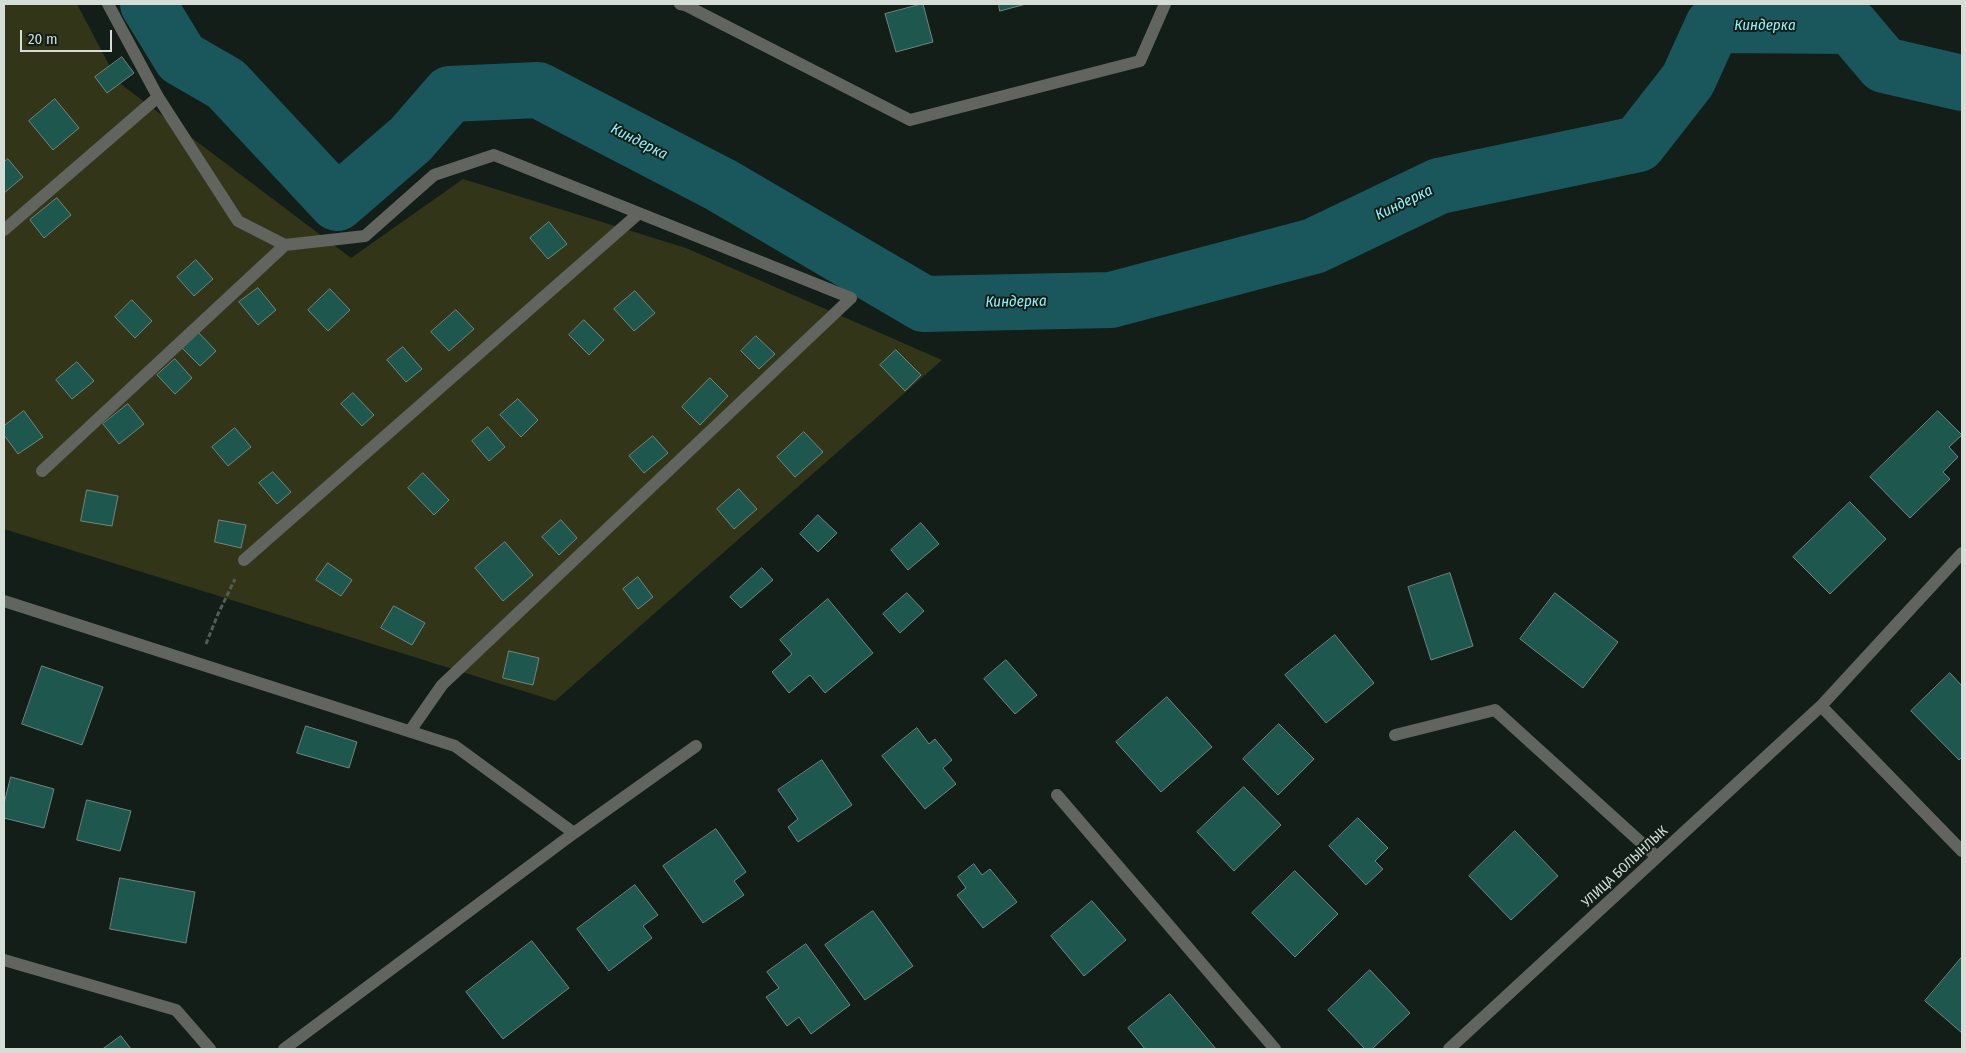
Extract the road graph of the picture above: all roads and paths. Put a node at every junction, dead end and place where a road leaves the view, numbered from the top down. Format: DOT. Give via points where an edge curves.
graph roads {
  1 [pos="108,4"];
  2 [pos="680,4"];
  3 [pos="1165,4"];
  4 [pos="158,97"];
  5 [pos="638,214"];
  6 [pos="4,230"];
  7 [pos="285,244"];
  8 [pos="42,472"];
  9 [pos="1962,552"];
  10 [pos="244,560"];
  11 [pos="4,601"];
  12 [pos="199,664"];
  13 [pos="1821,706"];
  14 [pos="410,731"];
  15 [pos="1395,735"];
  16 [pos="696,746"];
  17 [pos="1057,795"];
  18 [pos="574,833"];
  19 [pos="1962,851"];
  20 [pos="1657,857"];
  21 [pos="4,960"];
  22 [pos="210,1049"];
  23 [pos="284,1049"];
  24 [pos="1275,1049"];
  25 [pos="1449,1049"];
  1 -- 4 [label="street"];
  2 -- 3 [label="street" via="910,120 1140,61"];
  4 -- 6 [label="street"];
  4 -- 7 [label="street" via="238,221"];
  5 -- 7 [label="street" via="494,155 434,175 365,236"];
  5 -- 10 [label="street"];
  5 -- 14 [label="street" via="851,298 442,685"];
  7 -- 8 [label="street"];
  9 -- 13 [label="street, УЛИЦА БОЛЫНЛЫК"];
  10 -- 12 [label="path"];
  11 -- 12 [label="street"];
  12 -- 14 [label="street"];
  13 -- 19 [label="street"];
  13 -- 20 [label="street, УЛИЦА БОЛЫНЛЫК"];
  14 -- 18 [label="street" via="455,746"];
  15 -- 20 [label="street" via="1495,710"];
  16 -- 18 [label="street"];
  17 -- 24 [label="street"];
  18 -- 23 [label="street"];
  20 -- 25 [label="street, УЛИЦА БОЛЫНЛЫК"];
  21 -- 22 [label="street" via="176,1010"];
}
